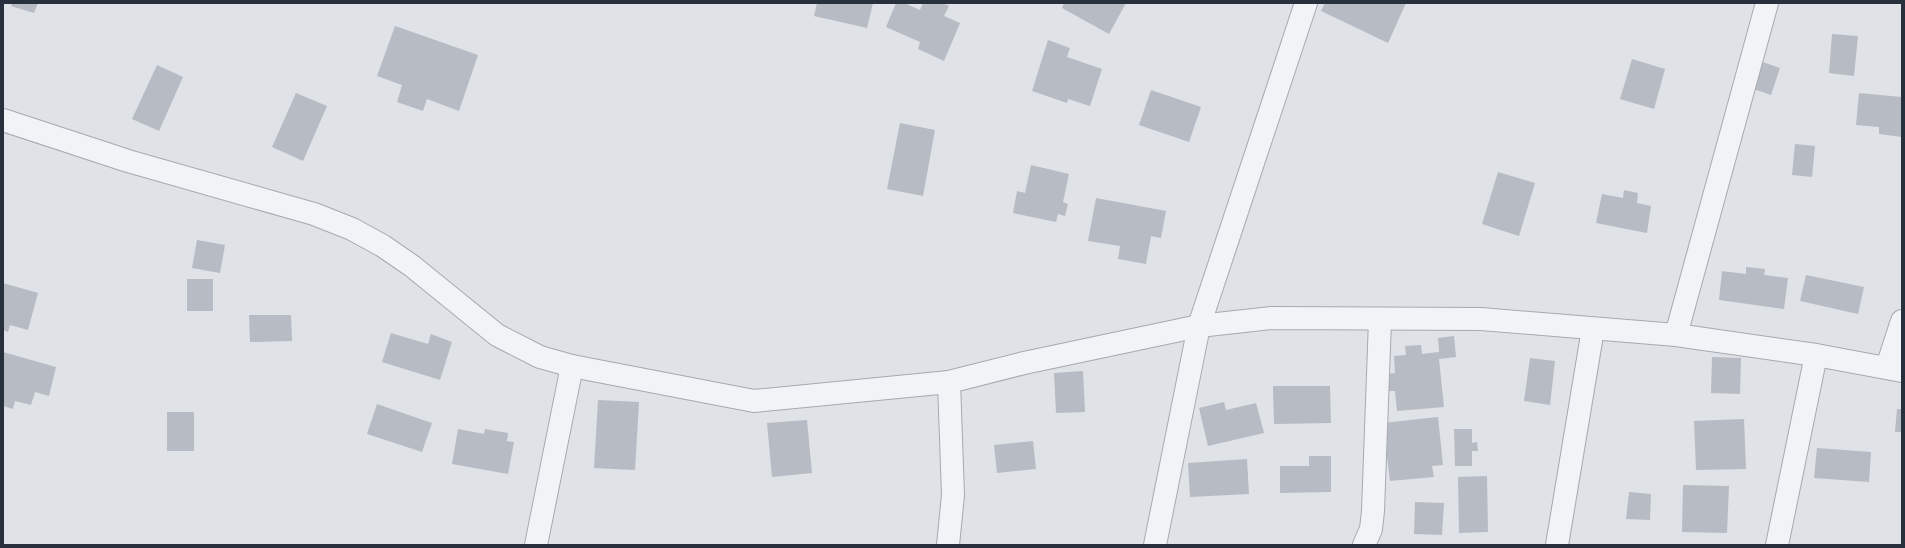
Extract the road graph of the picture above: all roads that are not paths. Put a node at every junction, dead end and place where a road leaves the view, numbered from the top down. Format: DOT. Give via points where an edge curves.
graph roads {
  1 [pos="1306,3"];
  2 [pos="1767,3"];
  3 [pos="3,120"];
  4 [pos="1380,320"];
  5 [pos="1902,320"];
  6 [pos="1199,326"];
  7 [pos="1593,329"];
  8 [pos="1676,336"];
  9 [pos="1816,355"];
  10 [pos="572,366"];
  11 [pos="1895,369"];
  12 [pos="949,382"];
  13 [pos="536,545"];
  14 [pos="948,545"];
  15 [pos="1155,545"];
  16 [pos="1364,545"];
  17 [pos="1557,545"];
  18 [pos="1777,545"];
  1 -- 6 [label="street"];
  2 -- 8 [label="street"];
  3 -- 10 [label="street" via="128,161 314,214 352,229 412,266 497,335 540,356"];
  4 -- 6 [label="street" via="1272,318"];
  4 -- 7 [label="street" via="1481,319"];
  4 -- 16 [label="street" via="1373,511 1371,529"];
  5 -- 11 [label="street"];
  6 -- 12 [label="street" via="1024,363"];
  6 -- 15 [label="street"];
  7 -- 8 [label="street"];
  7 -- 17 [label="street"];
  8 -- 9 [label="street"];
  9 -- 11 [label="street"];
  9 -- 18 [label="street"];
  10 -- 12 [label="street" via="754,401"];
  10 -- 13 [label="street"];
  12 -- 14 [label="street" via="953,495"];
}
